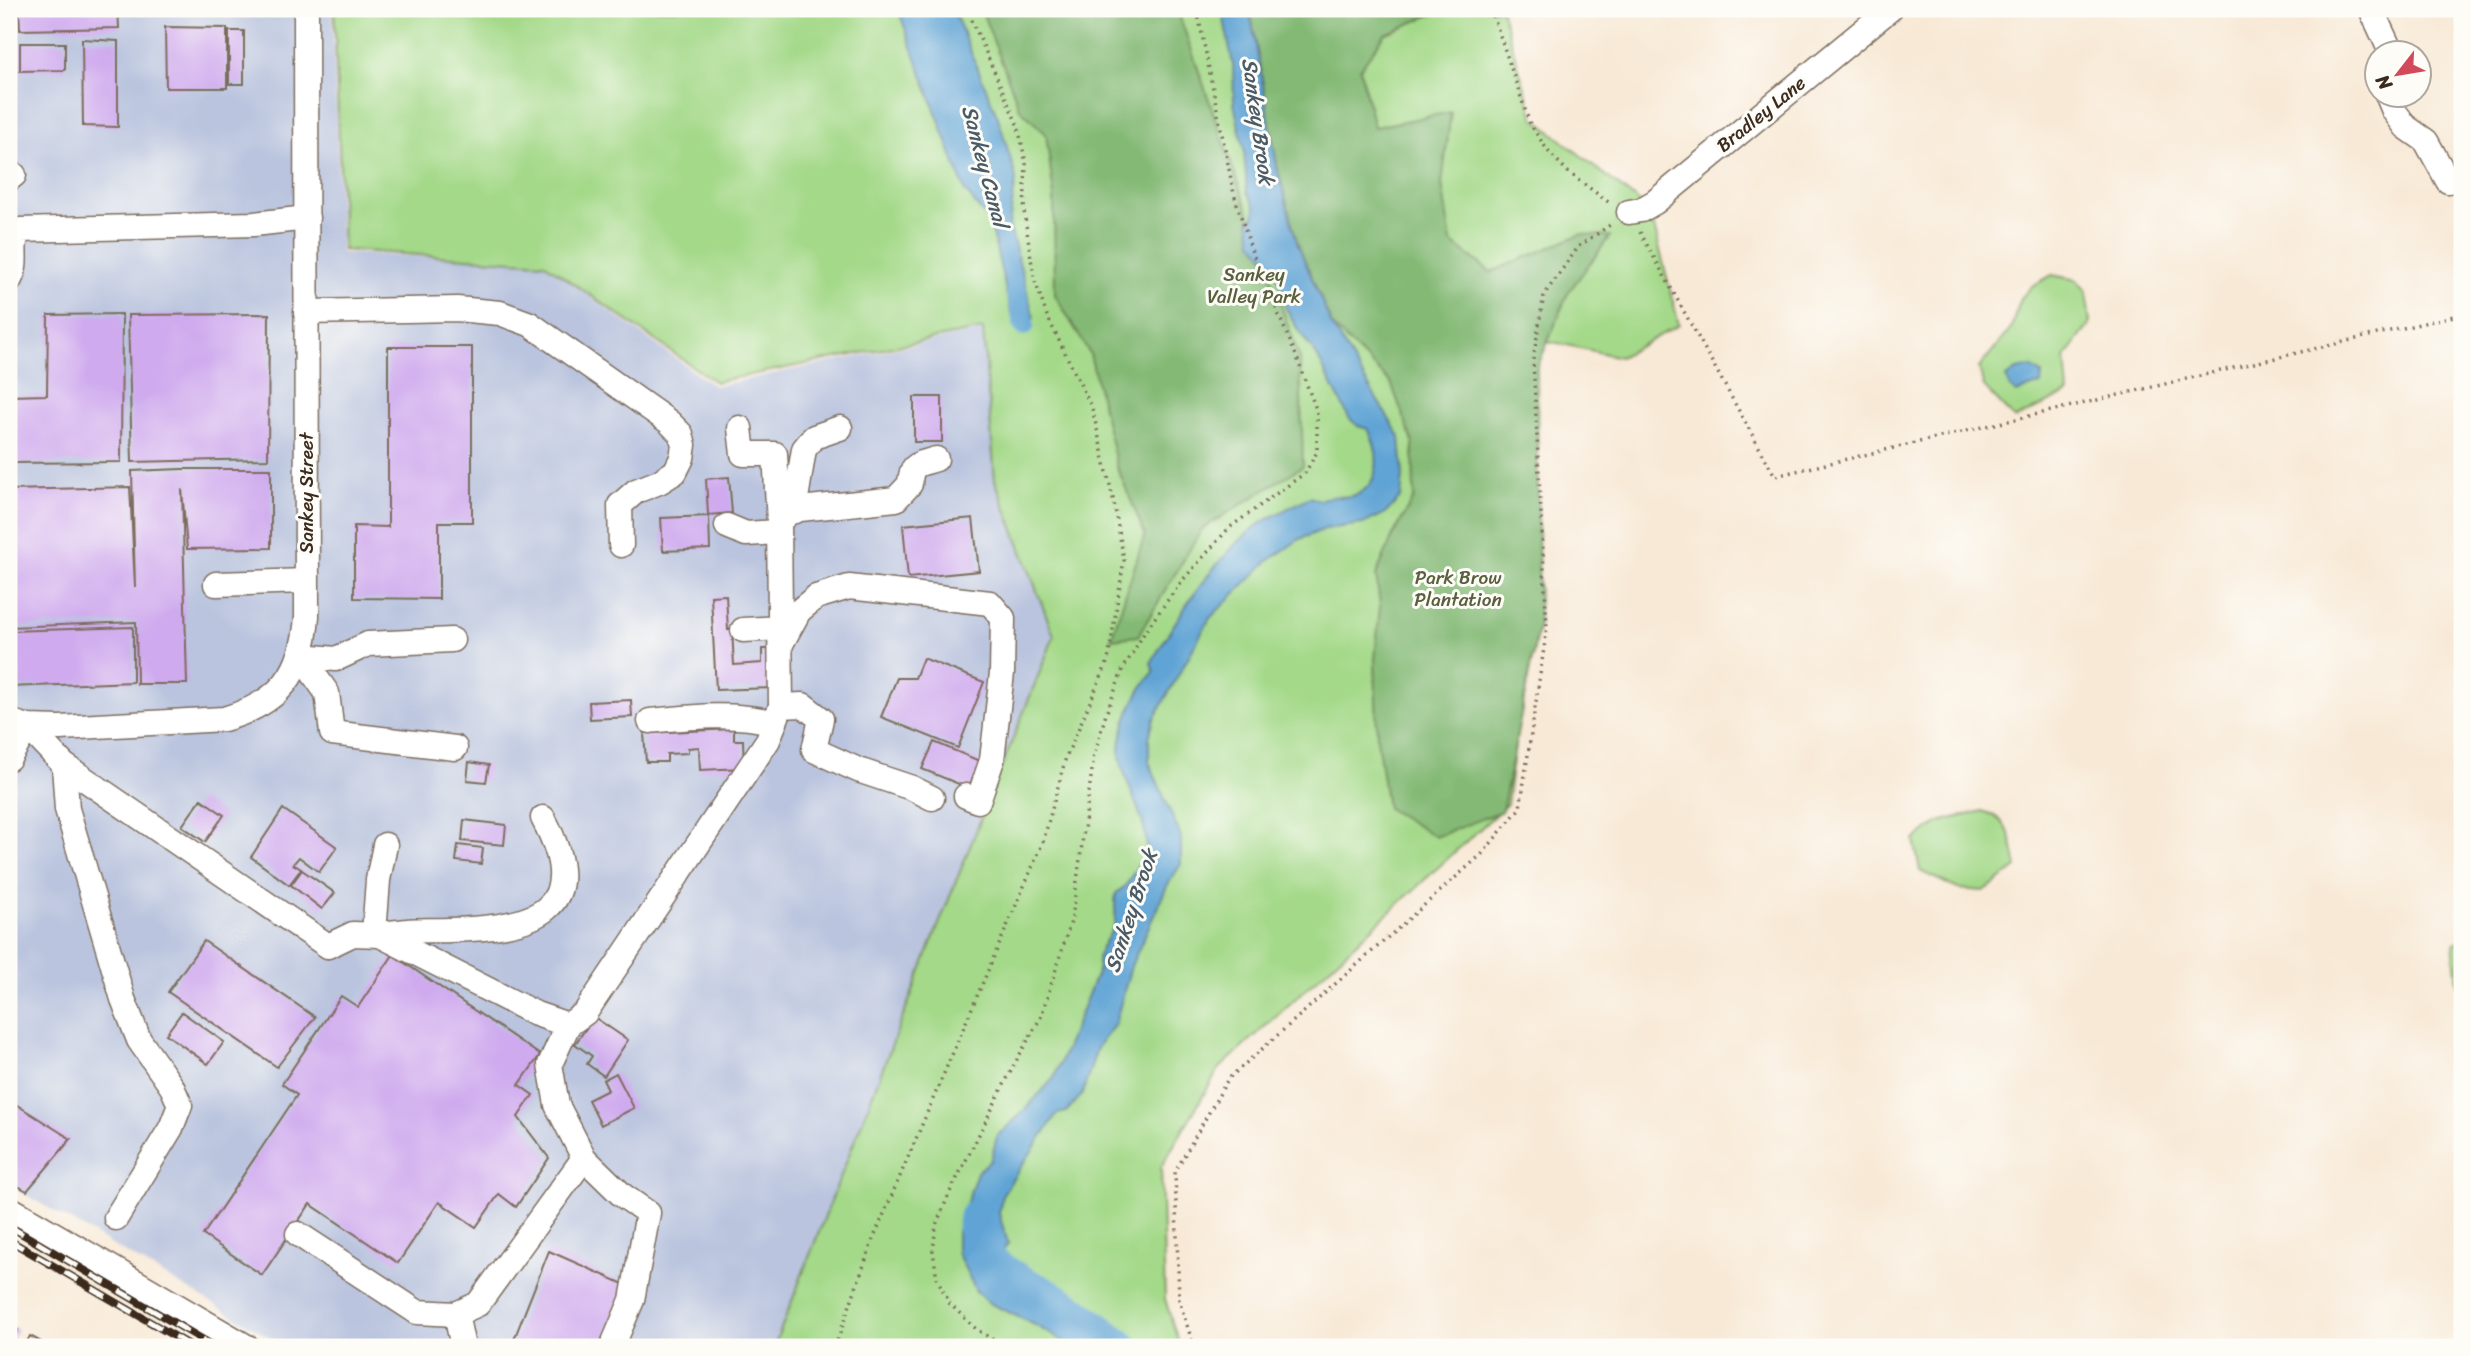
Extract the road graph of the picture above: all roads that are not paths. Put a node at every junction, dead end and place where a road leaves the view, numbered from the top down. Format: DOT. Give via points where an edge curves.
graph roads {
  1 [pos="306,9"];
  2 [pos="1890,9"];
  3 [pos="2371,9"];
  4 [pos="2384,38"];
  5 [pos="2393,108"];
  6 [pos="2448,181"];
  7 [pos="1629,212"];
  8 [pos="307,218"];
  9 [pos="9,281"];
  10 [pos="306,312"];
  11 [pos="740,428"];
  12 [pos="840,428"];
  13 [pos="936,458"];
  14 [pos="783,522"];
  15 [pos="727,526"];
  16 [pos="621,545"];
  17 [pos="306,581"];
  18 [pos="216,584"];
  19 [pos="743,629"];
  20 [pos="780,636"];
  21 [pos="452,640"];
  22 [pos="301,656"];
  23 [pos="778,714"];
  24 [pos="650,721"];
  25 [pos="18,724"];
  26 [pos="455,748"];
  27 [pos="9,758"];
  28 [pos="64,765"];
  29 [pos="965,796"];
  30 [pos="932,798"];
  31 [pos="543,818"];
  32 [pos="385,845"];
  33 [pos="377,935"];
  34 [pos="568,1025"];
  35 [pos="584,1158"];
  36 [pos="9,1208"];
  37 [pos="116,1218"];
  38 [pos="298,1234"];
  39 [pos="456,1314"];
  40 [pos="247,1347"];
  41 [pos="463,1347"];
  42 [pos="612,1347"];
  1 -- 8 [label="street, Sankey Street"];
  2 -- 7 [label="street, Bradley Lane" via="1655,202"];
  3 -- 4 [label="street"];
  5 -- 6 [label="street" via="2406,128 2426,141"];
  8 -- 9 [label="street" via="254,224 20,230 14,239 16,270"];
  8 -- 10 [label="street, Sankey Street"];
  10 -- 16 [label="street" via="457,309 500,313 530,324 668,422 681,434 682,458 675,472 636,491 620,505"];
  10 -- 17 [label="street, Sankey Street"];
  11 -- 14 [label="street" via="743,454 775,454"];
  12 -- 14 [label="street" via="814,437 804,449 801,474"];
  13 -- 14 [label="street" via="914,466 910,484 896,499"];
  14 -- 15 [label="street" via="746,534"];
  14 -- 20 [label="street"];
  17 -- 18 [label="street"];
  17 -- 22 [label="street, Sankey Street" via="306,636"];
  19 -- 20 [label="street"];
  20 -- 23 [label="street"];
  20 -- 29 [label="street" via="816,597 849,587 990,603 1003,618 992,760 978,801"];
  21 -- 22 [label="street" via="368,644 336,659"];
  22 -- 25 [label="street, Sankey Street" via="281,689 264,703 224,719 60,728"];
  22 -- 26 [label="street" via="327,693 332,733"];
  23 -- 24 [label="street" via="760,719 703,716"];
  23 -- 30 [label="street" via="803,705 821,719 814,750"];
  23 -- 34 [label="street" via="762,750 585,1013"];
  25 -- 27 [label="street"];
  25 -- 28 [label="street"];
  28 -- 33 [label="street" via="328,946 353,934"];
  28 -- 37 [label="street" via="67,809 123,999 139,1040 180,1105 171,1128"];
  31 -- 33 [label="street" via="556,843 563,880 556,901 541,913 488,928 399,929"];
  32 -- 33 [label="street" via="378,880"];
  33 -- 34 [label="street" via="536,1014"];
  34 -- 35 [label="street" via="550,1064 556,1105"];
  35 -- 39 [label="street" via="478,1304"];
  35 -- 42 [label="street" via="648,1213 632,1300"];
  36 -- 40 [label="street"];
  38 -- 39 [label="street" via="416,1312"];
  39 -- 41 [label="street"];
}
